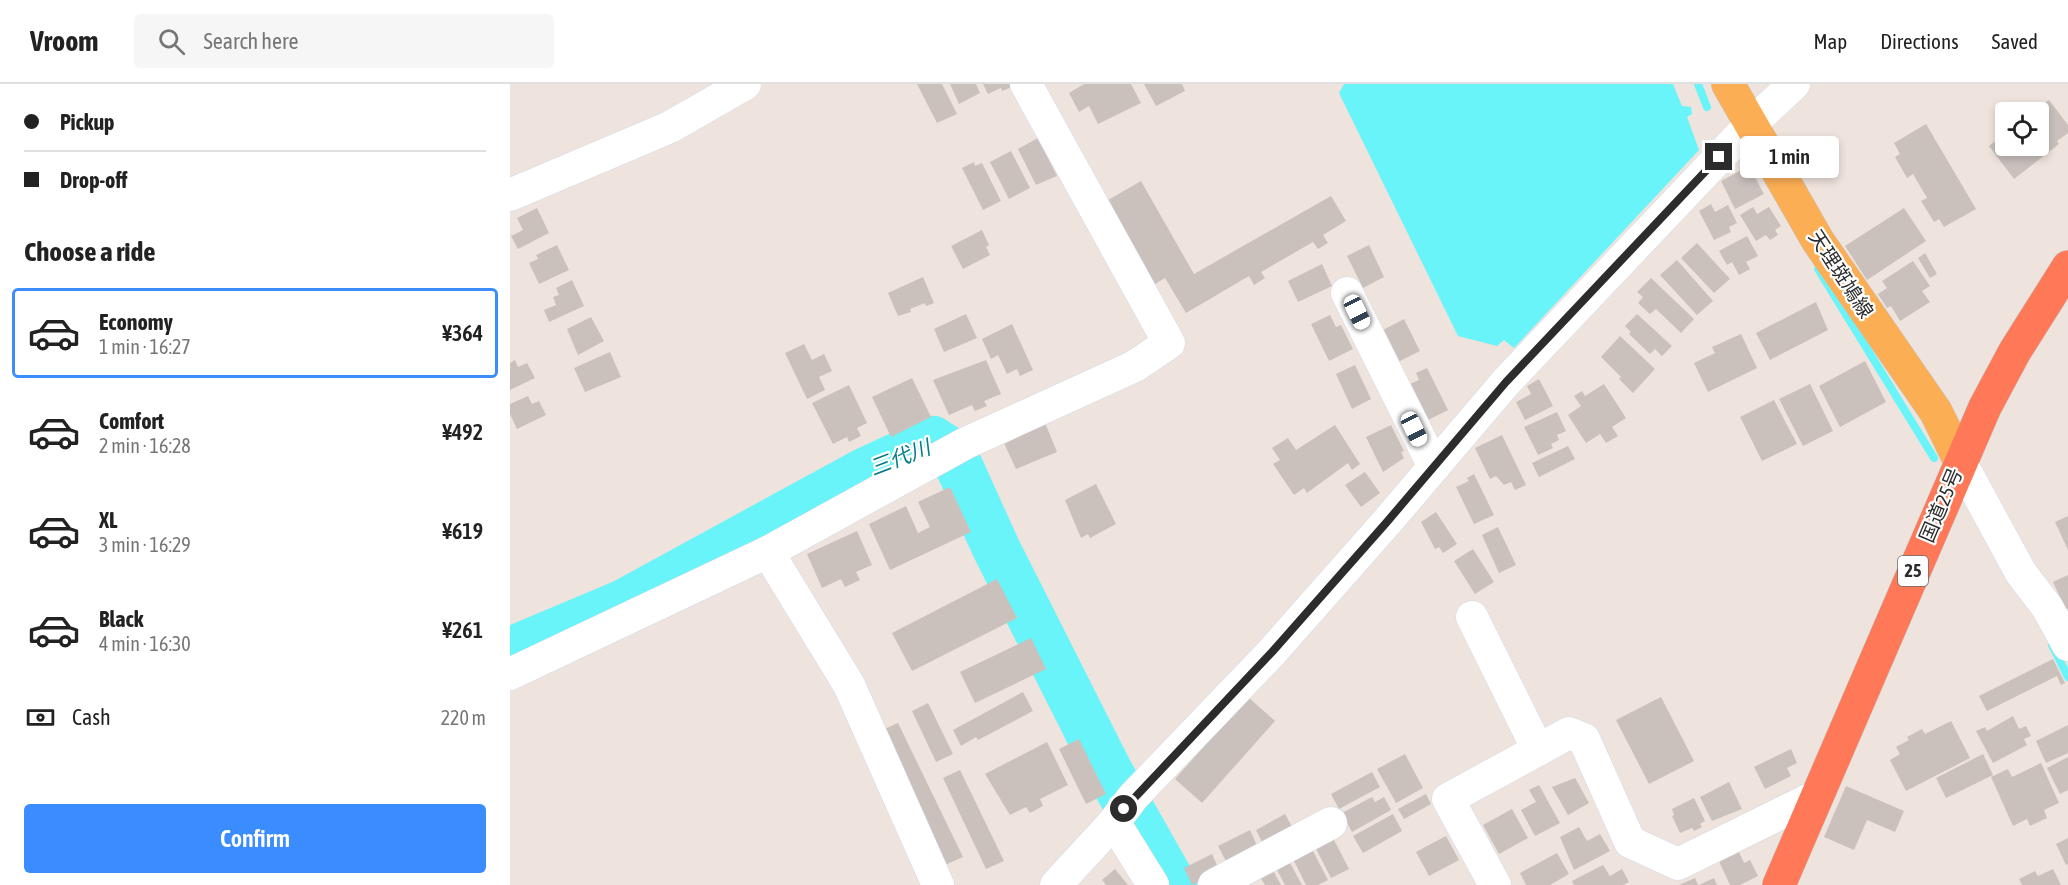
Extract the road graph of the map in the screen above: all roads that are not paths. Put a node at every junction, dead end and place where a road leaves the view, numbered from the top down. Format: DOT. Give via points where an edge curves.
graph roads {
  1 [pos="745,84"];
  2 [pos="1026,84"];
  3 [pos="1728,84"];
  4 [pos="1794,84"];
  5 [pos="1750,125"];
  6 [pos="510,195"];
  7 [pos="2064,283"];
  8 [pos="1347,293"];
  9 [pos="1960,461"];
  10 [pos="1434,467"];
  11 [pos="768,552"];
  12 [pos="1472,617"];
  13 [pos="2068,645"];
  14 [pos="510,674"];
  15 [pos="1538,750"];
  16 [pos="1816,796"];
  17 [pos="1114,822"];
  18 [pos="1331,823"];
  19 [pos="938,885"];
  20 [pos="1056,885"];
  21 [pos="1153,885"];
  22 [pos="1214,885"];
  23 [pos="1495,885"];
  24 [pos="1779,885"];
  1 -- 6 [label="street" via="670,127"];
  2 -- 11 [label="street" via="1169,343 1135,366 966,444"];
  3 -- 5 [label="main road, 天理斑鳩線"];
  4 -- 5 [label="street"];
  5 -- 9 [label="main road, 天理斑鳩線" via="1818,241 1936,412"];
  5 -- 10 [label="street" via="1506,382"];
  7 -- 9 [label="highway, 国道25号 / 25" via="2015,351"];
  8 -- 10 [label="street"];
  9 -- 13 [label="street" via="2021,573 2047,607"];
  9 -- 16 [label="highway, 国道25号 / 25"];
  10 -- 17 [label="street" via="1272,652 1133,797"];
  11 -- 14 [label="street"];
  11 -- 19 [label="street" via="849,685"];
  12 -- 15 [label="street"];
  15 -- 16 [label="street" via="1569,733 1584,739 1630,842 1678,864"];
  15 -- 23 [label="street" via="1448,799"];
  16 -- 24 [label="highway, 国道25号 / 25"];
  17 -- 20 [label="street"];
  17 -- 21 [label="street"];
  18 -- 22 [label="street"];
}
